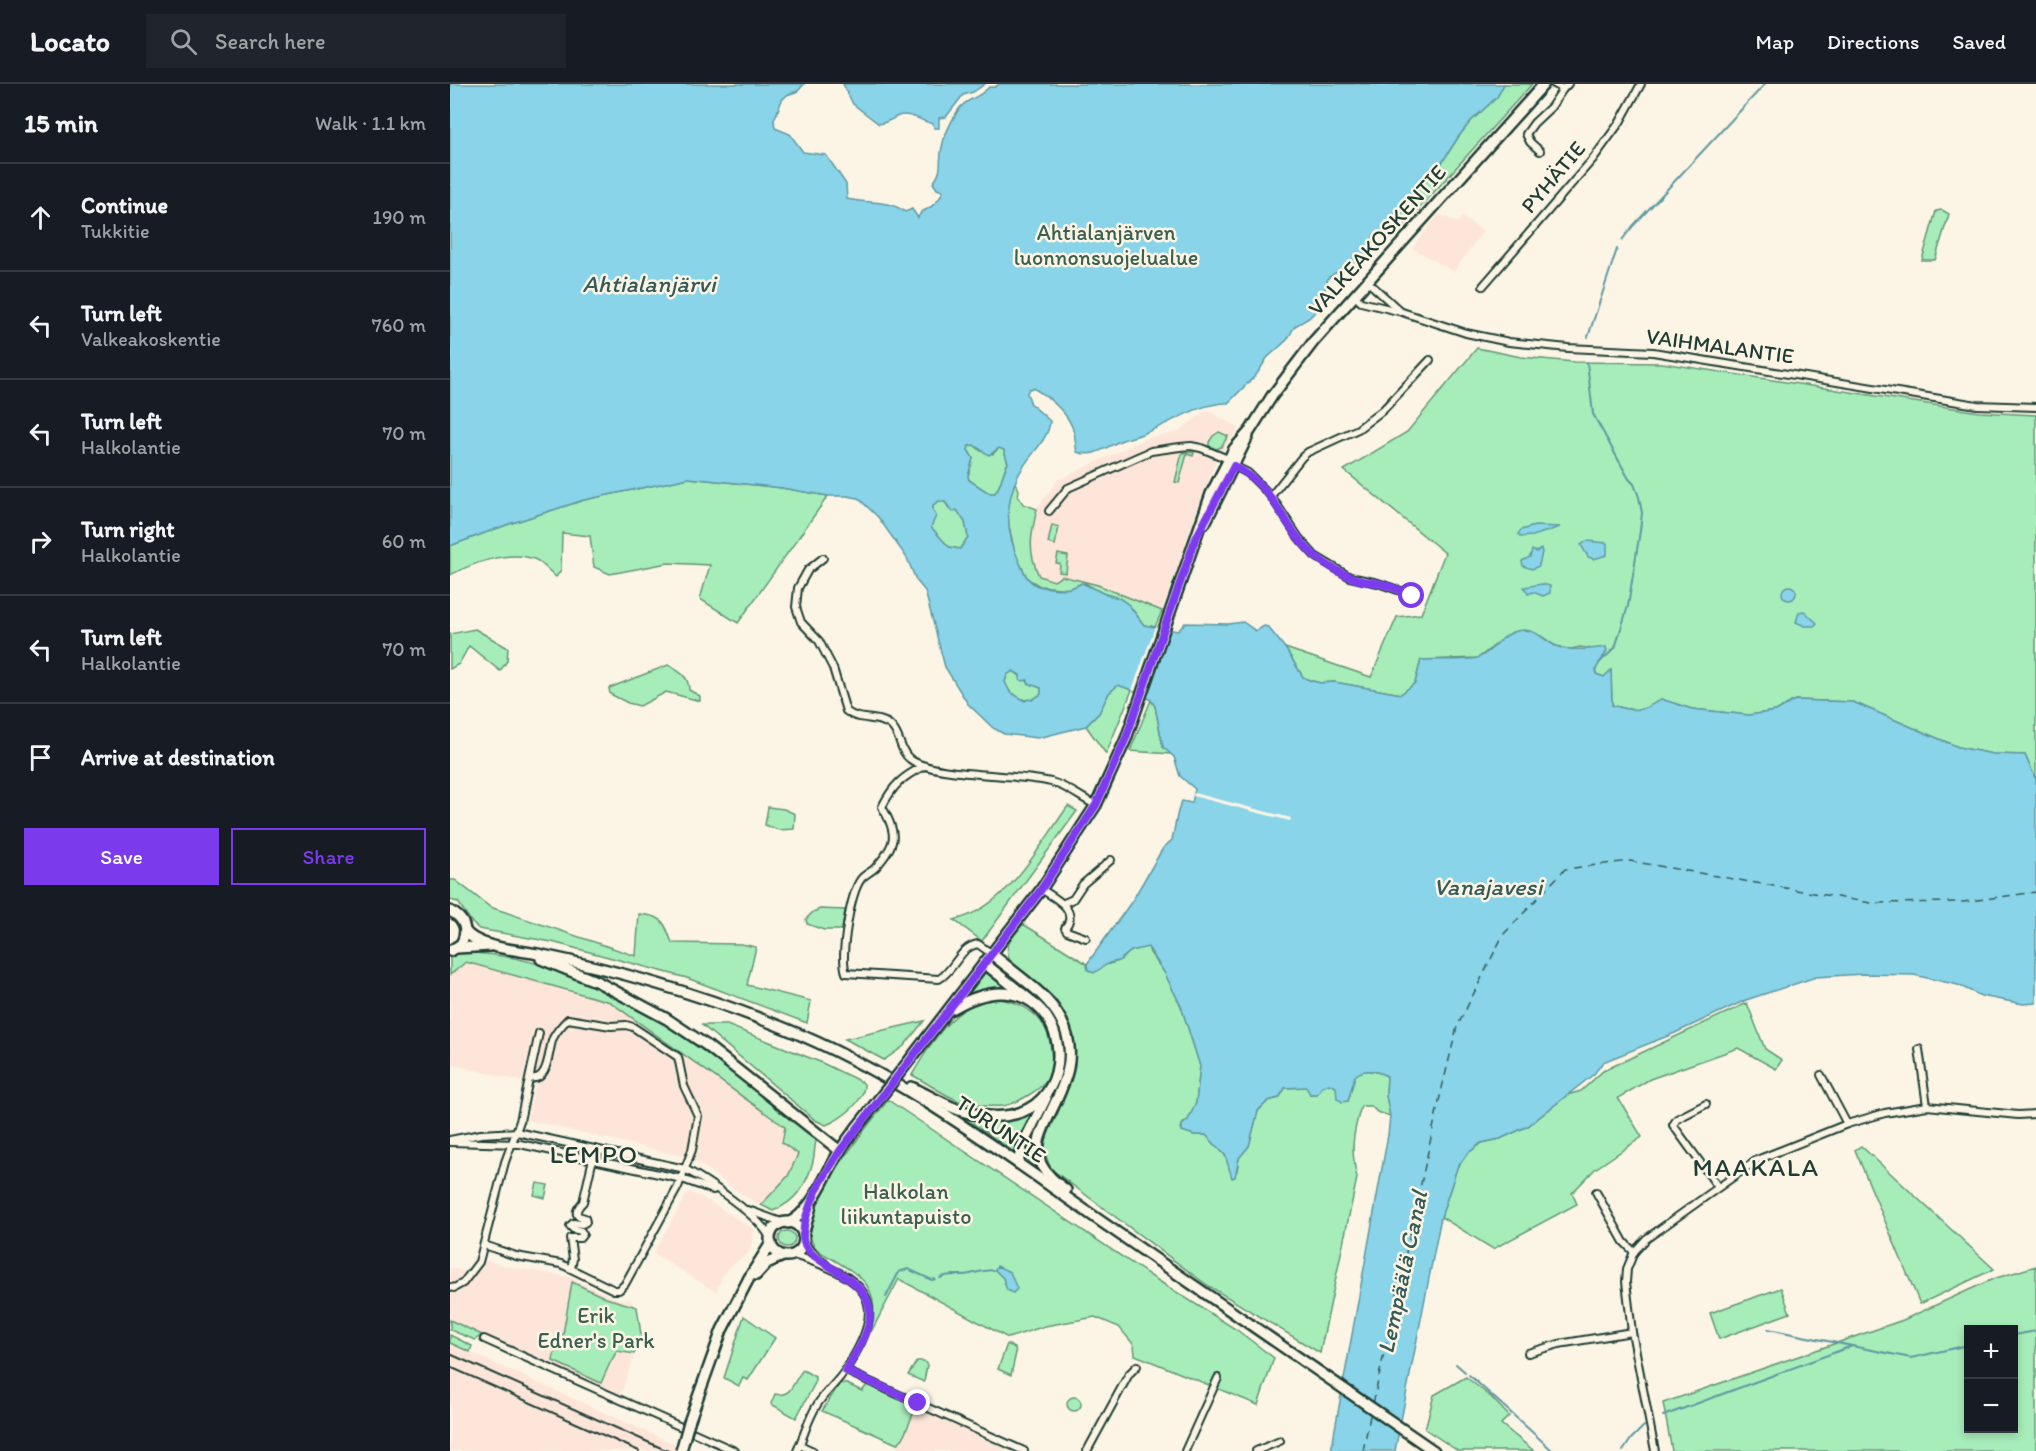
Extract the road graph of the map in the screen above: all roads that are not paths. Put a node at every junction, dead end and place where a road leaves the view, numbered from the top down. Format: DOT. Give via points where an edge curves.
graph roads {
  1 [pos="1544,84"];
  2 [pos="1554,84"];
  3 [pos="1641,84"];
  4 [pos="1566,87"];
  5 [pos="1540,151"];
  6 [pos="1367,280"];
  7 [pos="1483,286"];
  8 [pos="1354,295"];
  9 [pos="1402,312"];
  10 [pos="1430,360"];
  11 [pos="2036,407"];
  12 [pos="1231,462"];
  13 [pos="1271,496"];
  14 [pos="1049,511"];
  15 [pos="823,558"];
  16 [pos="1412,596"];
  17 [pos="924,766"];
  18 [pos="1096,805"];
  19 [pos="1111,860"];
  20 [pos="1041,889"];
  21 [pos="1064,903"];
  22 [pos="450,911"];
  23 [pos="465,931"];
  24 [pos="1086,938"];
  25 [pos="495,946"];
  26 [pos="510,949"];
  27 [pos="454,950"];
  28 [pos="992,954"];
  29 [pos="984,963"];
  30 [pos="1030,1000"];
  31 [pos="947,1012"];
  32 [pos="540,1033"];
  33 [pos="1919,1049"];
  34 [pos="870,1069"];
  35 [pos="1821,1075"];
  36 [pos="530,1078"];
  37 [pos="1048,1093"];
  38 [pos="1706,1104"];
  39 [pos="1927,1106"];
  40 [pos="2036,1114"];
  41 [pos="1847,1124"];
  42 [pos="517,1132"];
  43 [pos="450,1141"];
  44 [pos="512,1143"];
  45 [pos="595,1151"];
  46 [pos="840,1151"];
  47 [pos="593,1158"];
  48 [pos="1018,1163"];
  49 [pos="685,1170"];
  50 [pos="682,1179"];
  51 [pos="1718,1187"];
  52 [pos="1596,1192"];
  53 [pos="722,1194"];
  54 [pos="814,1195"];
  55 [pos="744,1209"];
  56 [pos="786,1223"];
  57 [pos="1112,1229"];
  58 [pos="804,1237"];
  59 [pos="771,1240"];
  60 [pos="484,1245"];
  61 [pos="1634,1252"];
  62 [pos="788,1256"];
  63 [pos="826,1266"];
  64 [pos="571,1268"];
  65 [pos="450,1287"];
  66 [pos="743,1290"];
  67 [pos="1632,1332"];
  68 [pos="484,1340"];
  69 [pos="1528,1353"];
  70 [pos="1137,1366"];
  71 [pos="846,1371"];
  72 [pos="1218,1378"];
  73 [pos="1280,1441"];
  74 [pos="798,1448"];
  75 [pos="1431,1449"];
  76 [pos="681,1451"];
  77 [pos="735,1451"];
  78 [pos="813,1451"];
  79 [pos="1024,1451"];
  80 [pos="1087,1451"];
  81 [pos="1185,1451"];
  82 [pos="1256,1451"];
  83 [pos="1655,1451"];
  1 -- 6 [label="main road, VALKEAKOSKENTIE"];
  2 -- 4 [label="street"];
  3 -- 7 [label="street, PYHÄTIE" via="1593,159"];
  4 -- 5 [label="street" via="1526,134"];
  6 -- 8 [label="main road, VALKEAKOSKENTIE"];
  6 -- 9 [label="street, VAIHMALANTIE"];
  8 -- 9 [label="street, VAIHMALANTIE" via="1361,302"];
  8 -- 12 [label="main road, VALKEAKOSKENTIE" via="1289,373 1234,449"];
  9 -- 11 [label="street, VAIHMALANTIE" via="1509,342 1653,352 1977,405"];
  10 -- 13 [label="street" via="1383,410 1358,429 1302,457"];
  12 -- 13 [label="street"];
  12 -- 14 [label="street" via="1191,446 1151,452 1068,488"];
  12 -- 18 [label="main road, VALKEAKOSKENTIE" via="1211,494 1138,704"];
  13 -- 16 [label="street" via="1315,556 1350,577"];
  15 -- 17 [label="street" via="808,570 798,588 795,607 801,622 819,641 833,668 846,711 859,718 887,723 902,750"];
  17 -- 18 [label="street" via="1051,782"];
  17 -- 28 [label="street" via="898,781 882,807 894,835 884,856 874,870 862,877 856,890 843,966 846,973 939,979 948,974 971,945 978,944"];
  18 -- 20 [label="main road, VALKEAKOSKENTIE"];
  19 -- 21 [label="street"];
  20 -- 21 [label="street"];
  20 -- 28 [label="main road, VALKEAKOSKENTIE"];
  21 -- 24 [label="street" via="1070,920 1065,928"];
  22 -- 23 [label="main road" via="459,916"];
  23 -- 25 [label="main road, TURUNTIE" via="470,937"];
  23 -- 27 [label="main road" via="464,939"];
  25 -- 26 [label="main road, TURUNTIE"];
  25 -- 27 [label="main road, TURUNTIE"];
  26 -- 34 [label="main road, TURUNTIE" via="569,960 715,1002 785,1028"];
  26 -- 46 [label="main road" via="598,982 667,1019"];
  28 -- 29 [label="main road, VALKEAKOSKENTIE"];
  28 -- 57 [label="main road" via="1055,1010 1070,1046 1065,1082 1039,1137 1037,1152 1042,1167"];
  29 -- 30 [label="main road"];
  29 -- 31 [label="main road, VALKEAKOSKENTIE"];
  30 -- 31 [label="main road" via="991,993"];
  30 -- 37 [label="main road" via="1048,1018 1057,1039 1058,1065"];
  31 -- 46 [label="main road, VALKEAKOSKENTIE, bridge"];
  32 -- 36 [label="street"];
  33 -- 39 [label="street"];
  34 -- 37 [label="main road" via="976,1114 1016,1113"];
  34 -- 48 [label="main road, TURUNTIE"];
  35 -- 41 [label="street"];
  36 -- 42 [label="street"];
  36 -- 49 [label="street" via="540,1077 545,1070 554,1037 568,1019 626,1025 678,1057 684,1086 698,1116"];
  37 -- 48 [label="main road" via="1022,1146"];
  38 -- 51 [label="street" via="1673,1125"];
  39 -- 40 [label="street"];
  39 -- 41 [label="street"];
  41 -- 51 [label="street" via="1757,1160"];
  42 -- 43 [label="street"];
  42 -- 44 [label="street"];
  42 -- 45 [label="street"];
  43 -- 44 [label="street"];
  44 -- 47 [label="street"];
  44 -- 60 [label="street"];
  45 -- 47 [label="street"];
  45 -- 49 [label="street"];
  46 -- 54 [label="main road, VALKEAKOSKENTIE"];
  47 -- 50 [label="street"];
  47 -- 64 [label="street" via="583,1202 576,1214 586,1222 570,1226 583,1234 570,1238"];
  48 -- 57 [label="main road, TURUNTIE"];
  49 -- 50 [label="street"];
  49 -- 53 [label="street"];
  50 -- 53 [label="street"];
  50 -- 64 [label="street" via="623,1287 614,1290"];
  51 -- 61 [label="street"];
  52 -- 61 [label="street" via="1624,1242"];
  53 -- 55 [label="street"];
  54 -- 56 [label="main road, VALKEAKOSKENTIE" via="801,1214"];
  54 -- 58 [label="main road, VALKEAKOSKENTIE"];
  55 -- 56 [label="street"];
  55 -- 59 [label="street" via="765,1227"];
  56 -- 58 [label="main road" via="797,1226"];
  56 -- 59 [label="main road" via="775,1228"];
  57 -- 75 [label="main road, TURUNTIE"];
  58 -- 62 [label="main road" via="800,1250"];
  58 -- 63 [label="street" via="808,1248"];
  59 -- 62 [label="main road" via="775,1251"];
  59 -- 66 [label="main road"];
  60 -- 64 [label="street"];
  60 -- 65 [label="street" via="470,1276 459,1286"];
  61 -- 67 [label="street" via="1626,1282"];
  62 -- 63 [label="street"];
  62 -- 66 [label="main road" via="767,1263"];
  63 -- 71 [label="street" via="856,1284 870,1309 868,1327"];
  66 -- 76 [label="main road, bridge" via="718,1341"];
  67 -- 69 [label="street"];
  67 -- 83 [label="street"];
  68 -- 77 [label="street"];
  70 -- 80 [label="street"];
  71 -- 74 [label="street" via="818,1404"];
  71 -- 79 [label="street"];
  72 -- 81 [label="street"];
  73 -- 82 [label="street"];
  74 -- 78 [label="street"];
}
